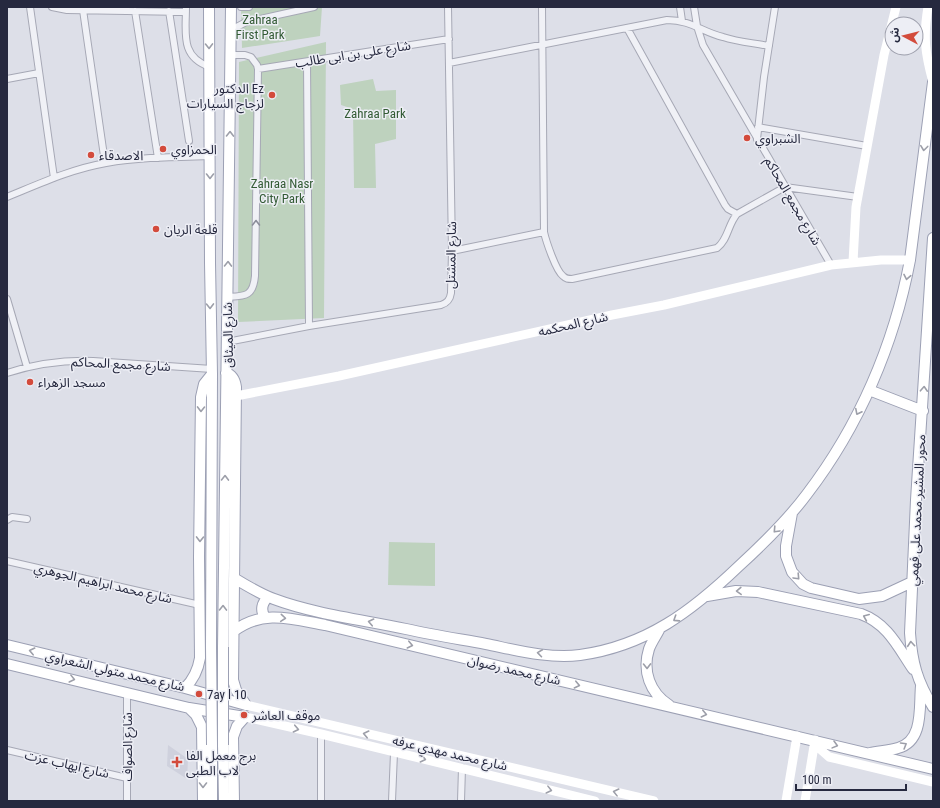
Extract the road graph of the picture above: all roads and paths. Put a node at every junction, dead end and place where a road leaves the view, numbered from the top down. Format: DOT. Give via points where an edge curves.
graph roads {
  1 [pos="30,7"];
  2 [pos="52,7"];
  3 [pos="209,7"];
  4 [pos="231,7"];
  5 [pos="241,7"];
  6 [pos="249,7"];
  7 [pos="314,7"];
  8 [pos="448,7"];
  9 [pos="542,7"];
  10 [pos="680,7"];
  11 [pos="694,7"];
  12 [pos="776,7"];
  13 [pos="896,7"];
  14 [pos="928,7"];
  15 [pos="186,9"];
  16 [pos="83,10"];
  17 [pos="135,11"];
  18 [pos="168,12"];
  19 [pos="682,21"];
  20 [pos="697,26"];
  21 [pos="627,28"];
  22 [pos="231,30"];
  23 [pos="449,38"];
  24 [pos="543,45"];
  25 [pos="770,46"];
  26 [pos="231,55"];
  27 [pos="307,62"];
  28 [pos="449,63"];
  29 [pos="210,67"];
  30 [pos="258,69"];
  31 [pos="39,74"];
  32 [pos="7,79"];
  33 [pos="933,82"];
  34 [pos="758,127"];
  35 [pos="757,139"];
  36 [pos="189,141"];
  37 [pos="867,146"];
  38 [pos="210,156"];
  39 [pos="158,158"];
  40 [pos="105,163"];
  41 [pos="54,178"];
  42 [pos="785,187"];
  43 [pos="7,197"];
  44 [pos="858,197"];
  45 [pos="737,214"];
  46 [pos="544,232"];
  47 [pos="933,242"];
  48 [pos="452,251"];
  49 [pos="910,260"];
  50 [pos="853,262"];
  51 [pos="831,265"];
  52 [pos="932,267"];
  53 [pos="227,297"];
  54 [pos="7,299"];
  55 [pos="310,326"];
  56 [pos="227,342"];
  57 [pos="27,367"];
  58 [pos="212,372"];
  59 [pos="7,373"];
  60 [pos="226,373"];
  61 [pos="868,390"];
  62 [pos="236,396"];
  63 [pos="923,411"];
  64 [pos="792,513"];
  65 [pos="27,519"];
  66 [pos="7,520"];
  67 [pos="7,561"];
  68 [pos="234,578"];
  69 [pos="912,582"];
  70 [pos="707,596"];
  71 [pos="268,597"];
  72 [pos="200,606"];
  73 [pos="265,617"];
  74 [pos="659,630"];
  75 [pos="234,631"];
  76 [pos="7,645"];
  77 [pos="233,663"];
  78 [pos="7,664"];
  79 [pos="199,665"];
  80 [pos="92,666"];
  81 [pos="114,671"];
  82 [pos="919,681"];
  83 [pos="88,683"];
  84 [pos="185,688"];
  85 [pos="111,689"];
  86 [pos="127,692"];
  87 [pos="246,705"];
  88 [pos="933,706"];
  89 [pos="672,707"];
  90 [pos="189,708"];
  91 [pos="245,718"];
  92 [pos="321,734"];
  93 [pos="797,736"];
  94 [pos="203,737"];
  95 [pos="816,740"];
  96 [pos="232,741"];
  97 [pos="7,750"];
  98 [pos="394,753"];
  99 [pos="867,754"];
  100 [pos="462,768"];
  101 [pos="933,769"];
  102 [pos="127,778"];
  103 [pos="933,782"];
  104 [pos="568,798"];
  105 [pos="127,801"];
  106 [pos="203,801"];
  107 [pos="212,801"];
  108 [pos="224,801"];
  109 [pos="234,801"];
  110 [pos="321,801"];
  111 [pos="392,801"];
  112 [pos="461,801"];
  113 [pos="595,801"];
  114 [pos="654,801"];
  115 [pos="786,801"];
  116 [pos="805,801"];
  1 -- 31 [label="street"];
  2 -- 16 [label="street"];
  3 -- 29 [label="main road, شارع الميثاق, one-way"];
  4 -- 22 [label="main road, شارع الميثاق"];
  5 -- 6 [label="street"];
  7 -- 22 [label="street" via="246,22"];
  8 -- 23 [label="street, شارع المشتل"];
  9 -- 24 [label="street"];
  10 -- 19 [label="street"];
  11 -- 20 [label="street, شارع مجمع المحاكم"];
  12 -- 25 [label="street"];
  13 -- 37 [label="street"];
  14 -- 33 [label="street" via="924,46"];
  15 -- 18 [label="street"];
  15 -- 29 [label="street" via="188,48 192,57 200,64"];
  16 -- 17 [label="street"];
  16 -- 40 [label="street"];
  17 -- 18 [label="street"];
  17 -- 39 [label="street"];
  18 -- 36 [label="street"];
  19 -- 20 [label="street"];
  19 -- 21 [label="street" via="667,20"];
  20 -- 25 [label="street" via="723,38"];
  20 -- 35 [label="street, شارع مجمع المحاكم" via="703,45"];
  21 -- 24 [label="street"];
  21 -- 45 [label="street" via="725,205"];
  22 -- 26 [label="main road, شارع الميثاق"];
  23 -- 27 [label="street, شارع على بن ابى طالب"];
  23 -- 28 [label="street, شارع المشتل"];
  24 -- 28 [label="street"];
  24 -- 46 [label="street"];
  25 -- 34 [label="street"];
  26 -- 30 [label="street" via="252,57"];
  53 -- 26 [label="main road, شارع الميثاق, one-way"];
  27 -- 30 [label="street, شارع على بن ابى طالب"];
  27 -- 55 [label="street"];
  28 -- 48 [label="street, شارع المشتل"];
  29 -- 38 [label="main road, شارع الميثاق"];
  53 -- 30 [label="street, one-way" via="246,296 255,284"];
  31 -- 32 [label="street"];
  31 -- 41 [label="street"];
  33 -- 49 [label="main road, one-way"];
  34 -- 35 [label="street"];
  34 -- 37 [label="street"];
  35 -- 42 [label="street, شارع مجمع المحاكم"];
  37 -- 44 [label="street"];
  38 -- 39 [label="street"];
  38 -- 58 [label="main road, شارع الميثاق, one-way"];
  39 -- 40 [label="street"];
  40 -- 41 [label="street"];
  41 -- 43 [label="street"];
  42 -- 44 [label="street"];
  42 -- 45 [label="street"];
  42 -- 51 [label="street, شارع مجمع المحاكم"];
  44 -- 50 [label="street"];
  45 -- 46 [label="street" via="718,248 572,279 565,278 559,272"];
  46 -- 48 [label="street"];
  47 -- 52 [label="main road, محور المشير محمد على فهمي"];
  48 -- 55 [label="street, شارع المشتل" via="451,293 446,303"];
  49 -- 50 [label="street, شارع المحكمه"];
  49 -- 61 [label="main road, one-way" via="894,327"];
  50 -- 51 [label="street, شارع المحكمه"];
  51 -- 62 [label="street, شارع المحكمه" via="677,302"];
  63 -- 52 [label="main road, محور المشير محمد على فهمي, one-way"];
  53 -- 56 [label="main road, شارع الميثاق"];
  54 -- 57 [label="street"];
  55 -- 56 [label="street, شارع المشتل"];
  56 -- 60 [label="main road, شارع الميثاق"];
  57 -- 58 [label="street, شارع مجمع المحاكم" via="94,361"];
  57 -- 59 [label="street, شارع مجمع المحاكم"];
  58 -- 72 [label="main road, شارع الميثاق, one-way" via="204,384 201,397"];
  58 -- 107 [label="main road, bridge"];
  60 -- 62 [label="main road, شارع الميثاق" via="236,382"];
  108 -- 60 [label="main road, one-way, bridge"];
  61 -- 63 [label="main road"];
  61 -- 64 [label="main road, one-way" via="827,467"];
  62 -- 68 [label="main road, شارع الميثاق"];
  63 -- 69 [label="main road, محور المشير محمد على فهمي"];
  64 -- 69 [label="main road, one-way" via="786,556 792,572 803,584 859,599 882,596"];
  64 -- 70 [label="main road, one-way"];
  65 -- 66 [label="street" via="12,517"];
  67 -- 72 [label="street, شارع محمد ابراهيم الجوهري"];
  68 -- 71 [label="main road, شارع محمد رضوان"];
  68 -- 75 [label="main road, شارع الميثاق"];
  82 -- 69 [label="main road, محور المشير محمد على فهمي, one-way" via="910,633"];
  70 -- 74 [label="main road, شارع محمد رضوان, one-way"];
  82 -- 70 [label="main road, one-way" via="888,633 879,624 861,614 758,592 736,591"];
  71 -- 73 [label="main road" via="262,607"];
  74 -- 71 [label="main road, شارع محمد رضوان, one-way" via="619,646 566,656 438,636 306,608"];
  72 -- 79 [label="main road, شارع الميثاق"];
  73 -- 75 [label="main road, شارع محمد رضوان" via="249,622"];
  73 -- 89 [label="main road, شارع محمد رضوان, one-way" via="289,618 325,625"];
  74 -- 89 [label="main road, one-way" via="649,649 646,671 655,692 662,701"];
  75 -- 77 [label="main road, شارع الميثاق"];
  80 -- 76 [label="main road, شارع محمد متولي الشعراوي, one-way"];
  77 -- 79 [label="main road" via="217,670"];
  77 -- 87 [label="main road, شارع الميثاق" via="234,685"];
  78 -- 83 [label="main road, شارع محمد متولي الشعراوي, one-way"];
  79 -- 84 [label="main road, شارع الميثاق"];
  80 -- 81 [label="main road, شارع محمد متولي الشعراوي"];
  80 -- 83 [label="main road" via="97,674 93,681"];
  81 -- 84 [label="main road, شارع محمد متولي الشعراوي"];
  81 -- 85 [label="main road" via="106,677 106,684"];
  82 -- 88 [label="main road, محور المشير محمد على فهمي"];
  99 -- 82 [label="main road, one-way" via="898,748 912,740 918,726"];
  83 -- 85 [label="main road, شارع محمد متولي الشعراوي"];
  84 -- 87 [label="main road, شارع محمد متولي الشعراوي"];
  85 -- 86 [label="main road, شارع محمد متولي الشعراوي"];
  86 -- 90 [label="main road, شارع محمد متولي الشعراوي"];
  86 -- 102 [label="street, شارع الصواف"];
  114 -- 87 [label="street, شارع محمد مهدي عرفه, one-way"];
  89 -- 93 [label="main road, شارع محمد رضوان, one-way"];
  90 -- 91 [label="main road, شارع محمد متولي الشعراوي"];
  90 -- 94 [label="main road" via="199,718"];
  91 -- 92 [label="street, شارع محمد مهدي عرفه, one-way"];
  91 -- 96 [label="main road" via="235,730"];
  92 -- 98 [label="street, شارع محمد مهدي عرفه"];
  92 -- 110 [label="street"];
  93 -- 95 [label="main road"];
  93 -- 115 [label="street"];
  94 -- 96 [label="main road" via="217,732 227,735"];
  94 -- 106 [label="main road, one-way"];
  95 -- 99 [label="main road, one-way"];
  95 -- 103 [label="street" via="820,749 829,757"];
  95 -- 116 [label="street"];
  96 -- 109 [label="main road"];
  97 -- 102 [label="street, شارع ايهاب عزت"];
  98 -- 100 [label="street, شارع محمد مهدي عرفه, one-way"];
  98 -- 111 [label="street"];
  99 -- 101 [label="main road"];
  100 -- 104 [label="street, شارع محمد مهدي عرفه, one-way"];
  100 -- 112 [label="street"];
  102 -- 105 [label="street, شارع الصواف"];
  104 -- 113 [label="street, شارع محمد مهدي عرفه"];
}
